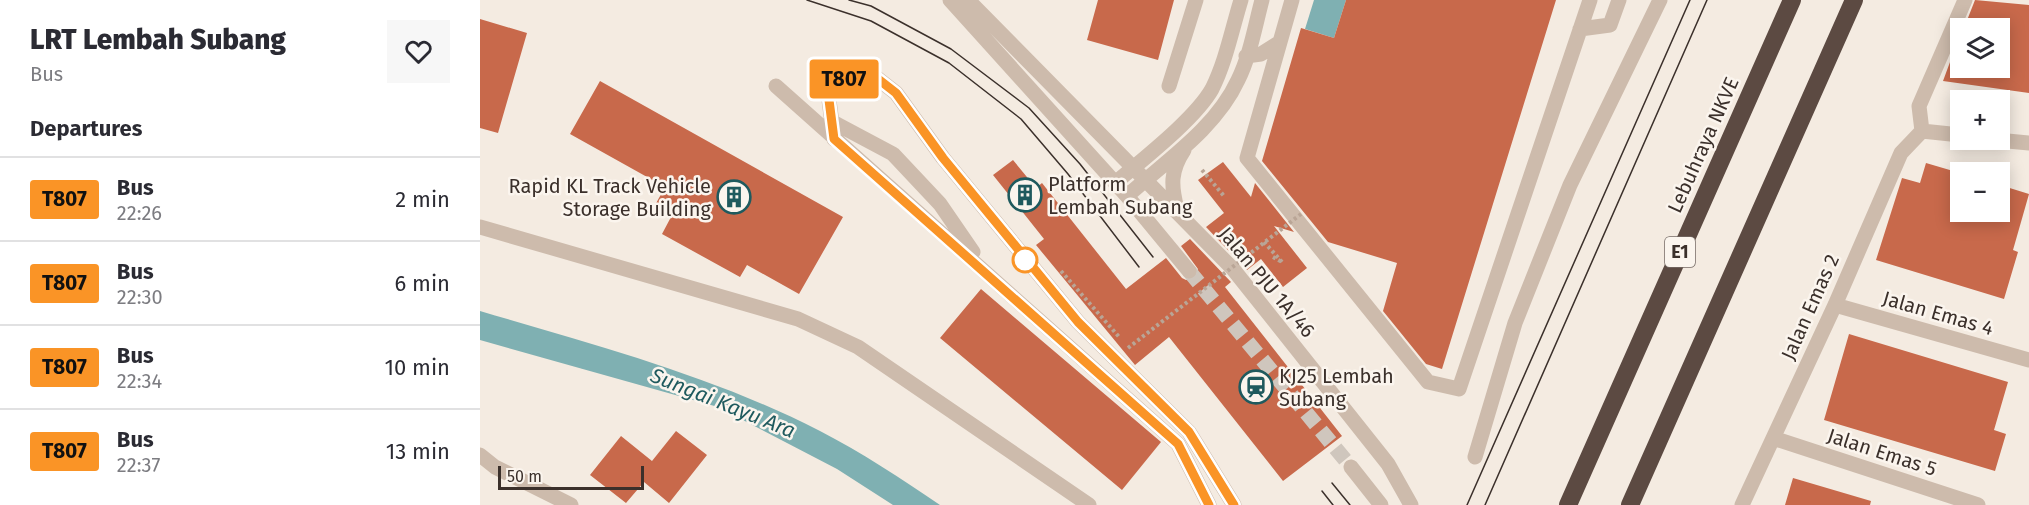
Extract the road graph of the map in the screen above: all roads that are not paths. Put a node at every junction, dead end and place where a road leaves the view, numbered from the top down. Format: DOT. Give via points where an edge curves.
graph roads {
  1 [pos="950,0"];
  2 [pos="968,0"];
  3 [pos="1196,0"];
  4 [pos="1241,0"];
  5 [pos="1262,0"];
  6 [pos="1292,0"];
  7 [pos="1590,0"];
  8 [pos="1619,0"];
  9 [pos="1660,0"];
  10 [pos="1792,0"];
  11 [pos="1854,0"];
  12 [pos="1965,0"];
  13 [pos="1580,29"];
  14 [pos="1280,42"];
  15 [pos="1246,56"];
  16 [pos="776,86"];
  17 [pos="1169,86"];
  18 [pos="831,121"];
  19 [pos="1922,131"];
  20 [pos="1950,134"];
  21 [pos="834,139"];
  22 [pos="1190,139"];
  23 [pos="2010,141"];
  24 [pos="2029,143"];
  25 [pos="1134,167"];
  26 [pos="1146,179"];
  27 [pos="1115,183"];
  28 [pos="1127,196"];
  29 [pos="1178,212"];
  30 [pos="480,227"];
  31 [pos="1189,271"];
  32 [pos="986,272"];
  33 [pos="1835,305"];
  34 [pos="2029,360"];
  35 [pos="1773,438"];
  36 [pos="480,455"];
  37 [pos="1475,457"];
  38 [pos="487,466"];
  39 [pos="1351,467"];
  40 [pos="1381,504"];
  41 [pos="571,505"];
  42 [pos="1089,505"];
  43 [pos="1209,505"];
  44 [pos="1234,505"];
  45 [pos="1411,505"];
  46 [pos="1568,505"];
  47 [pos="1630,505"];
  48 [pos="1742,505"];
  49 [pos="1978,505"];
  1 -- 27 [label="street"];
  2 -- 25 [label="street"];
  3 -- 17 [label="street"];
  4 -- 25 [label="street" via="1210,92"];
  5 -- 15 [label="street"];
  6 -- 14 [label="street"];
  7 -- 13 [label="street"];
  8 -- 13 [label="street" via="1610,25"];
  9 -- 37 [label="street" via="1570,185 1515,323"];
  10 -- 46 [label="highway, Lebuhraya NKVE / E1"];
  11 -- 47 [label="highway"];
  12 -- 19 [label="street" via="1919,106"];
  13 -- 14 [label="street" via="1459,389 1428,382 1247,158"];
  14 -- 15 [label="street" via="1261,54"];
  15 -- 22 [label="street" via="1226,102"];
  16 -- 21 [label="street"];
  18 -- 21 [label="street"];
  18 -- 32 [label="street" via="893,154 940,204"];
  18 -- 44 [label="street" via="829,100 839,81 855,74 873,75 896,93 943,158 1078,322 1189,432"];
  19 -- 20 [label="street"];
  19 -- 33 [label="street, Jalan Emas 2" via="1901,153"];
  21 -- 32 [label="street"];
  22 -- 26 [label="street"];
  22 -- 29 [label="street" via="1173,173 1171,187"];
  23 -- 24 [label="street"];
  25 -- 26 [label="street, Jalan PJU 1A/46"];
  25 -- 27 [label="street"];
  26 -- 28 [label="street"];
  26 -- 29 [label="street, Jalan PJU 1A/46"];
  27 -- 28 [label="street"];
  28 -- 31 [label="street"];
  29 -- 45 [label="street, Jalan PJU 1A/46" via="1233,269 1268,313 1388,464"];
  30 -- 42 [label="street" via="798,319 858,347"];
  32 -- 43 [label="street" via="1178,444"];
  33 -- 34 [label="street, Jalan Emas 4"];
  33 -- 35 [label="street, Jalan Emas 2"];
  35 -- 48 [label="street, Jalan Emas 2"];
  35 -- 49 [label="street, Jalan Emas 5"];
  36 -- 38 [label="street"];
  38 -- 41 [label="street"];
  39 -- 40 [label="street"];
}
